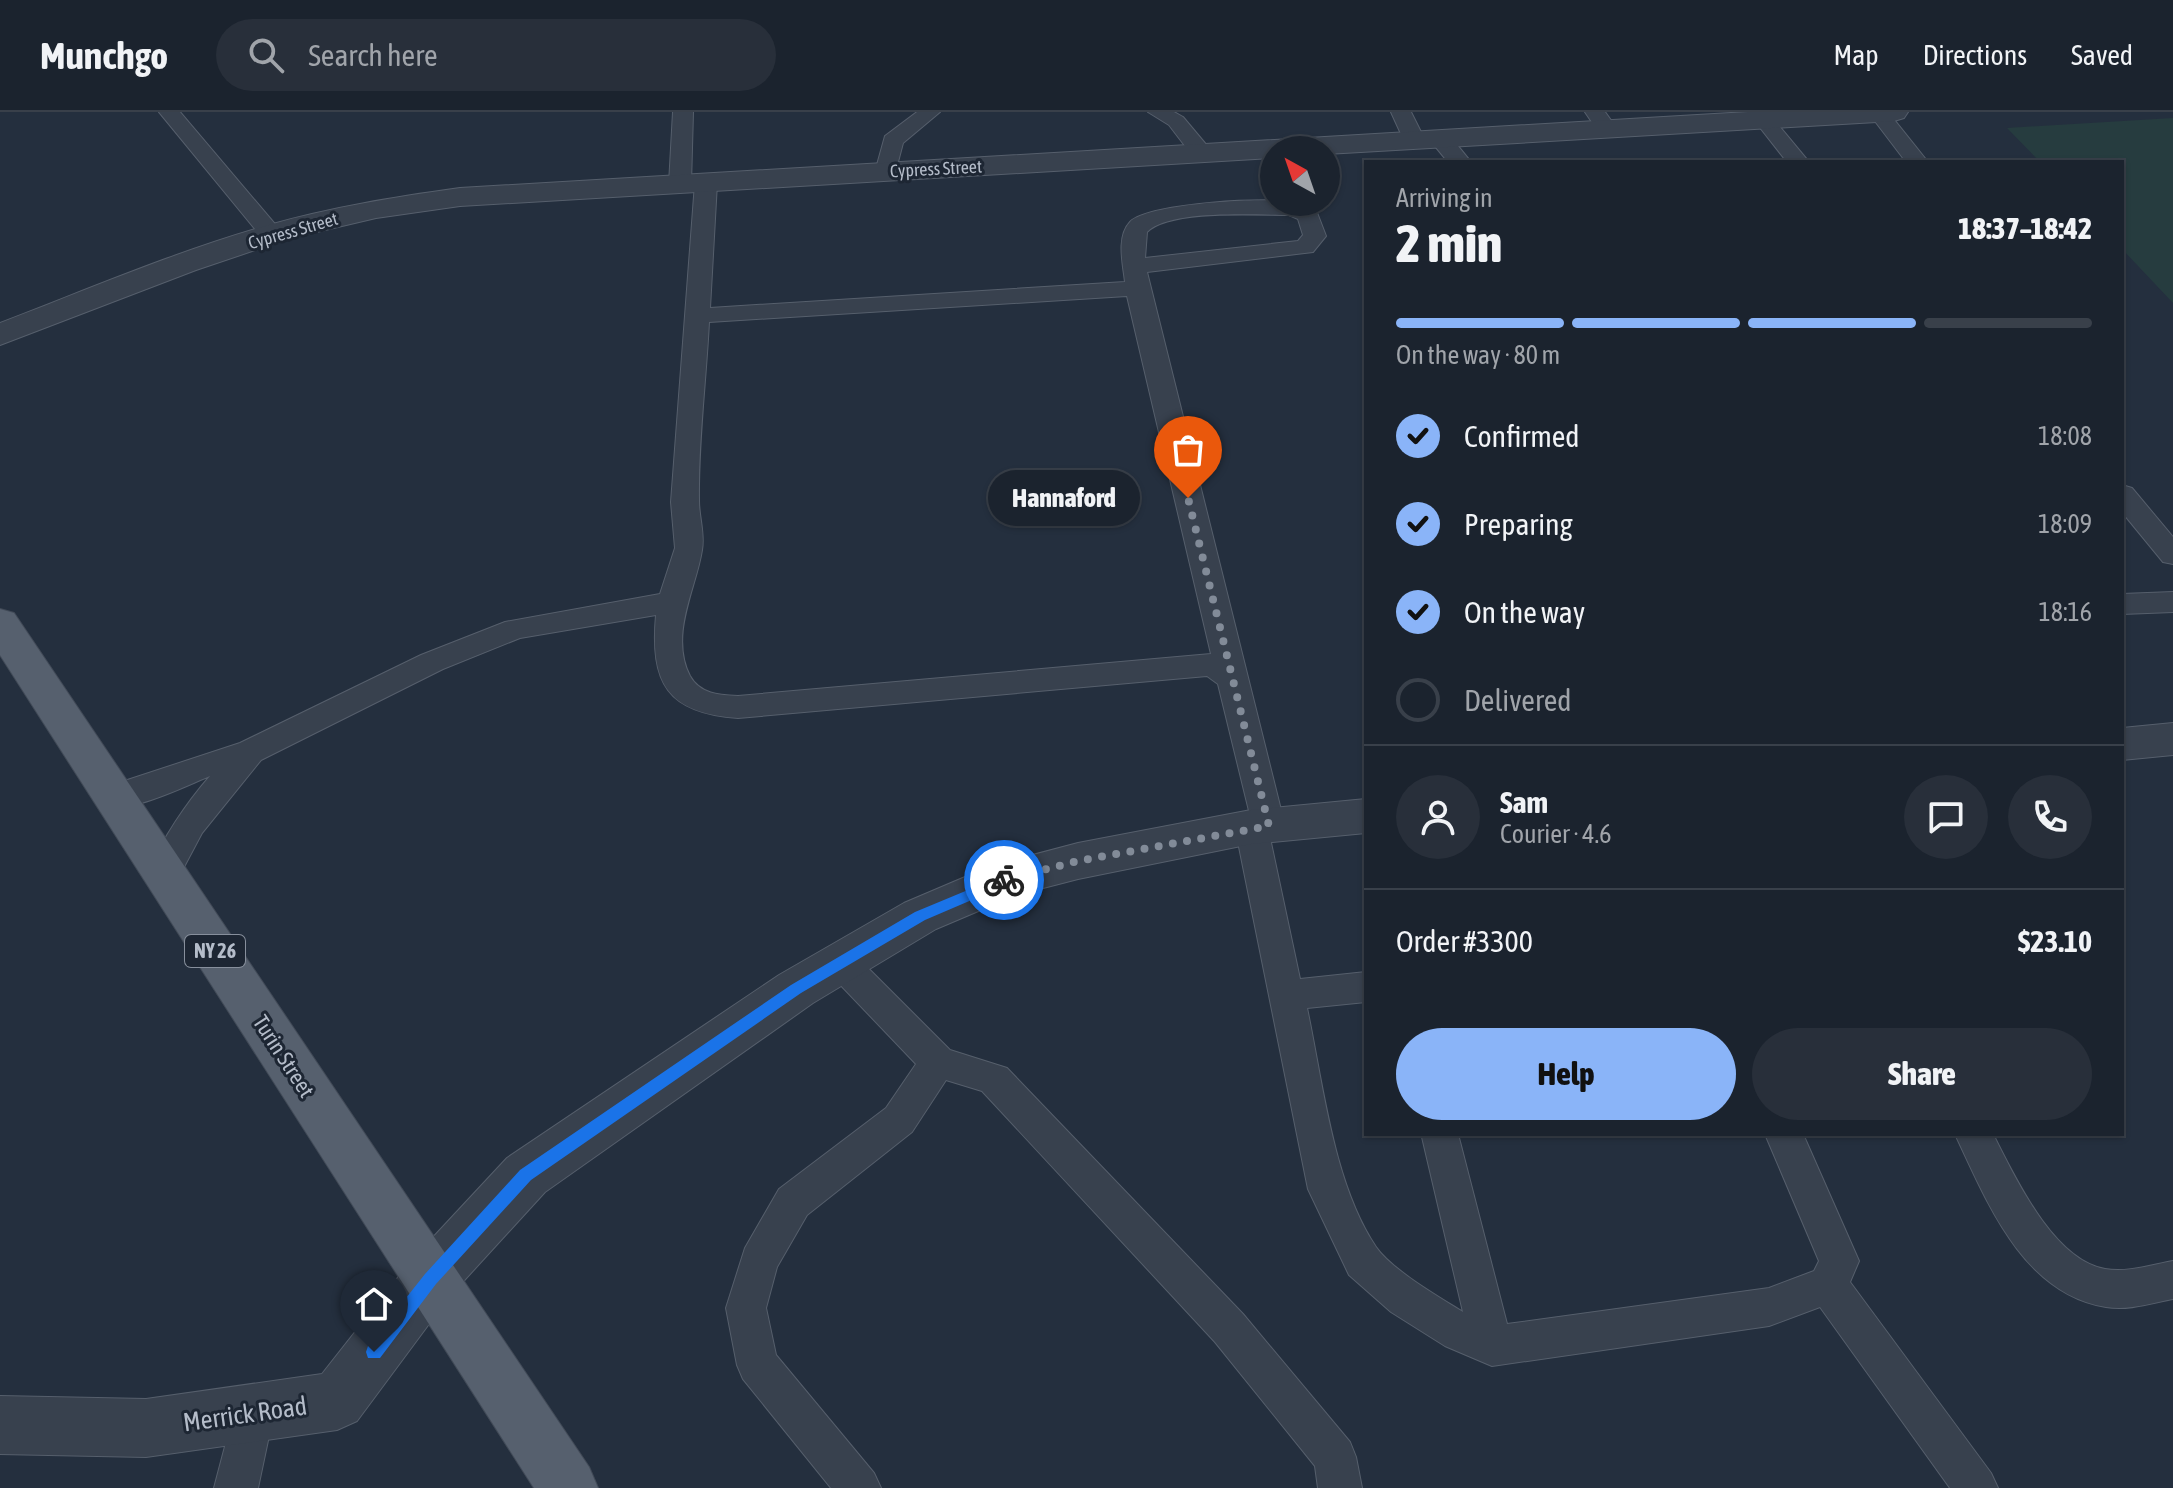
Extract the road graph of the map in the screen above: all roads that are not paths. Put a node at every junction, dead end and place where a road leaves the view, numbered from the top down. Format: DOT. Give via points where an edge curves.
graph roads {
  1 [pos="169,112"];
  2 [pos="683,112"];
  3 [pos="930,112"];
  4 [pos="1158,112"];
  5 [pos="1401,112"];
  6 [pos="1894,112"];
  7 [pos="1878,113"];
  8 [pos="1764,120"];
  9 [pos="1601,121"];
  10 [pos="1439,148"];
  11 [pos="1203,154"];
  12 [pos="1796,160"];
  13 [pos="1915,160"];
  14 [pos="886,172"];
  15 [pos="693,184"];
  16 [pos="272,235"];
  17 [pos="1136,277"];
  18 [pos="697,316"];
  19 [pos="0,335"];
  20 [pos="2124,496"];
  21 [pos="2173,555"];
  22 [pos="672,602"];
  23 [pos="2173,602"];
  24 [pos="2124,604"];
  25 [pos="0,623"];
  26 [pos="1232,679"];
  27 [pos="2173,739"];
  28 [pos="2124,744"];
  29 [pos="251,751"];
  30 [pos="114,797"];
  31 [pos="1364,816"];
  32 [pos="1260,826"];
  33 [pos="164,873"];
  34 [pos="841,963"];
  35 [pos="1364,987"];
  36 [pos="1286,995"];
  37 [pos="938,1062"];
  38 [pos="1785,1136"];
  39 [pos="1975,1136"];
  40 [pos="1441,1137"];
  41 [pos="430,1279"];
  42 [pos="2173,1280"];
  43 [pos="1828,1285"];
  44 [pos="1492,1346"];
  45 [pos="253,1412"];
  46 [pos="0,1425"];
  47 [pos="236,1488"];
  48 [pos="568,1488"];
  49 [pos="859,1488"];
  50 [pos="1340,1488"];
  51 [pos="1976,1488"];
  1 -- 16 [label="lane"];
  2 -- 15 [label="lane"];
  3 -- 14 [label="lane" via="893,141"];
  4 -- 11 [label="lane" via="1176,121"];
  5 -- 10 [label="lane"];
  6 -- 7 [label="street, Cypress Street"];
  7 -- 8 [label="street, Cypress Street"];
  7 -- 13 [label="lane"];
  8 -- 9 [label="street, Cypress Street"];
  8 -- 12 [label="lane"];
  9 -- 10 [label="street, Cypress Street"];
  10 -- 11 [label="street, Cypress Street"];
  11 -- 14 [label="street, Cypress Street"];
  14 -- 15 [label="street, Cypress Street"];
  15 -- 16 [label="street, Cypress Street" via="460,197 374,209"];
  15 -- 18 [label="lane"];
  16 -- 19 [label="street, Cypress Street"];
  17 -- 17 [label="lane" via="1135,235 1152,217 1293,208 1308,215 1314,226 1315,236 1305,247"];
  17 -- 18 [label="lane"];
  17 -- 26 [label="lane"];
  18 -- 22 [label="lane" via="685,502 689,548"];
  20 -- 21 [label="lane"];
  22 -- 26 [label="lane" via="668,651 679,686 699,701 738,707 1212,665"];
  22 -- 29 [label="lane" via="515,629 432,662"];
  23 -- 24 [label="lane"];
  25 -- 30 [label="main road, Turin Street / NY 26"];
  26 -- 32 [label="lane"];
  27 -- 28 [label="street"];
  29 -- 30 [label="lane"];
  29 -- 33 [label="lane" via="196,811"];
  30 -- 33 [label="main road, Turin Street / NY 26"];
  31 -- 32 [label="street, Merrick Road"];
  32 -- 34 [label="street, Merrick Road" via="1007,879 920,916"];
  32 -- 36 [label="lane"];
  33 -- 41 [label="main road, Turin Street / NY 26"];
  34 -- 37 [label="lane"];
  34 -- 41 [label="street, Merrick Road" via="526,1175"];
  35 -- 36 [label="lane"];
  36 -- 44 [label="lane" via="1327,1189 1363,1262 1405,1298"];
  37 -- 49 [label="lane" via="899,1120 793,1202 759,1261 746,1308 758,1365"];
  37 -- 50 [label="lane" via="994,1079 1229,1328 1335,1457"];
  38 -- 43 [label="lane" via="1839,1261"];
  39 -- 42 [label="lane" via="2025,1229 2062,1272 2105,1289"];
  40 -- 44 [label="lane"];
  41 -- 45 [label="street, Merrick Road" via="337,1401"];
  41 -- 48 [label="main road, Turin Street / NY 26"];
  43 -- 44 [label="lane" via="1769,1307"];
  43 -- 51 [label="lane"];
  45 -- 46 [label="street, Merrick Road" via="146,1428"];
  45 -- 47 [label="lane"];
}
